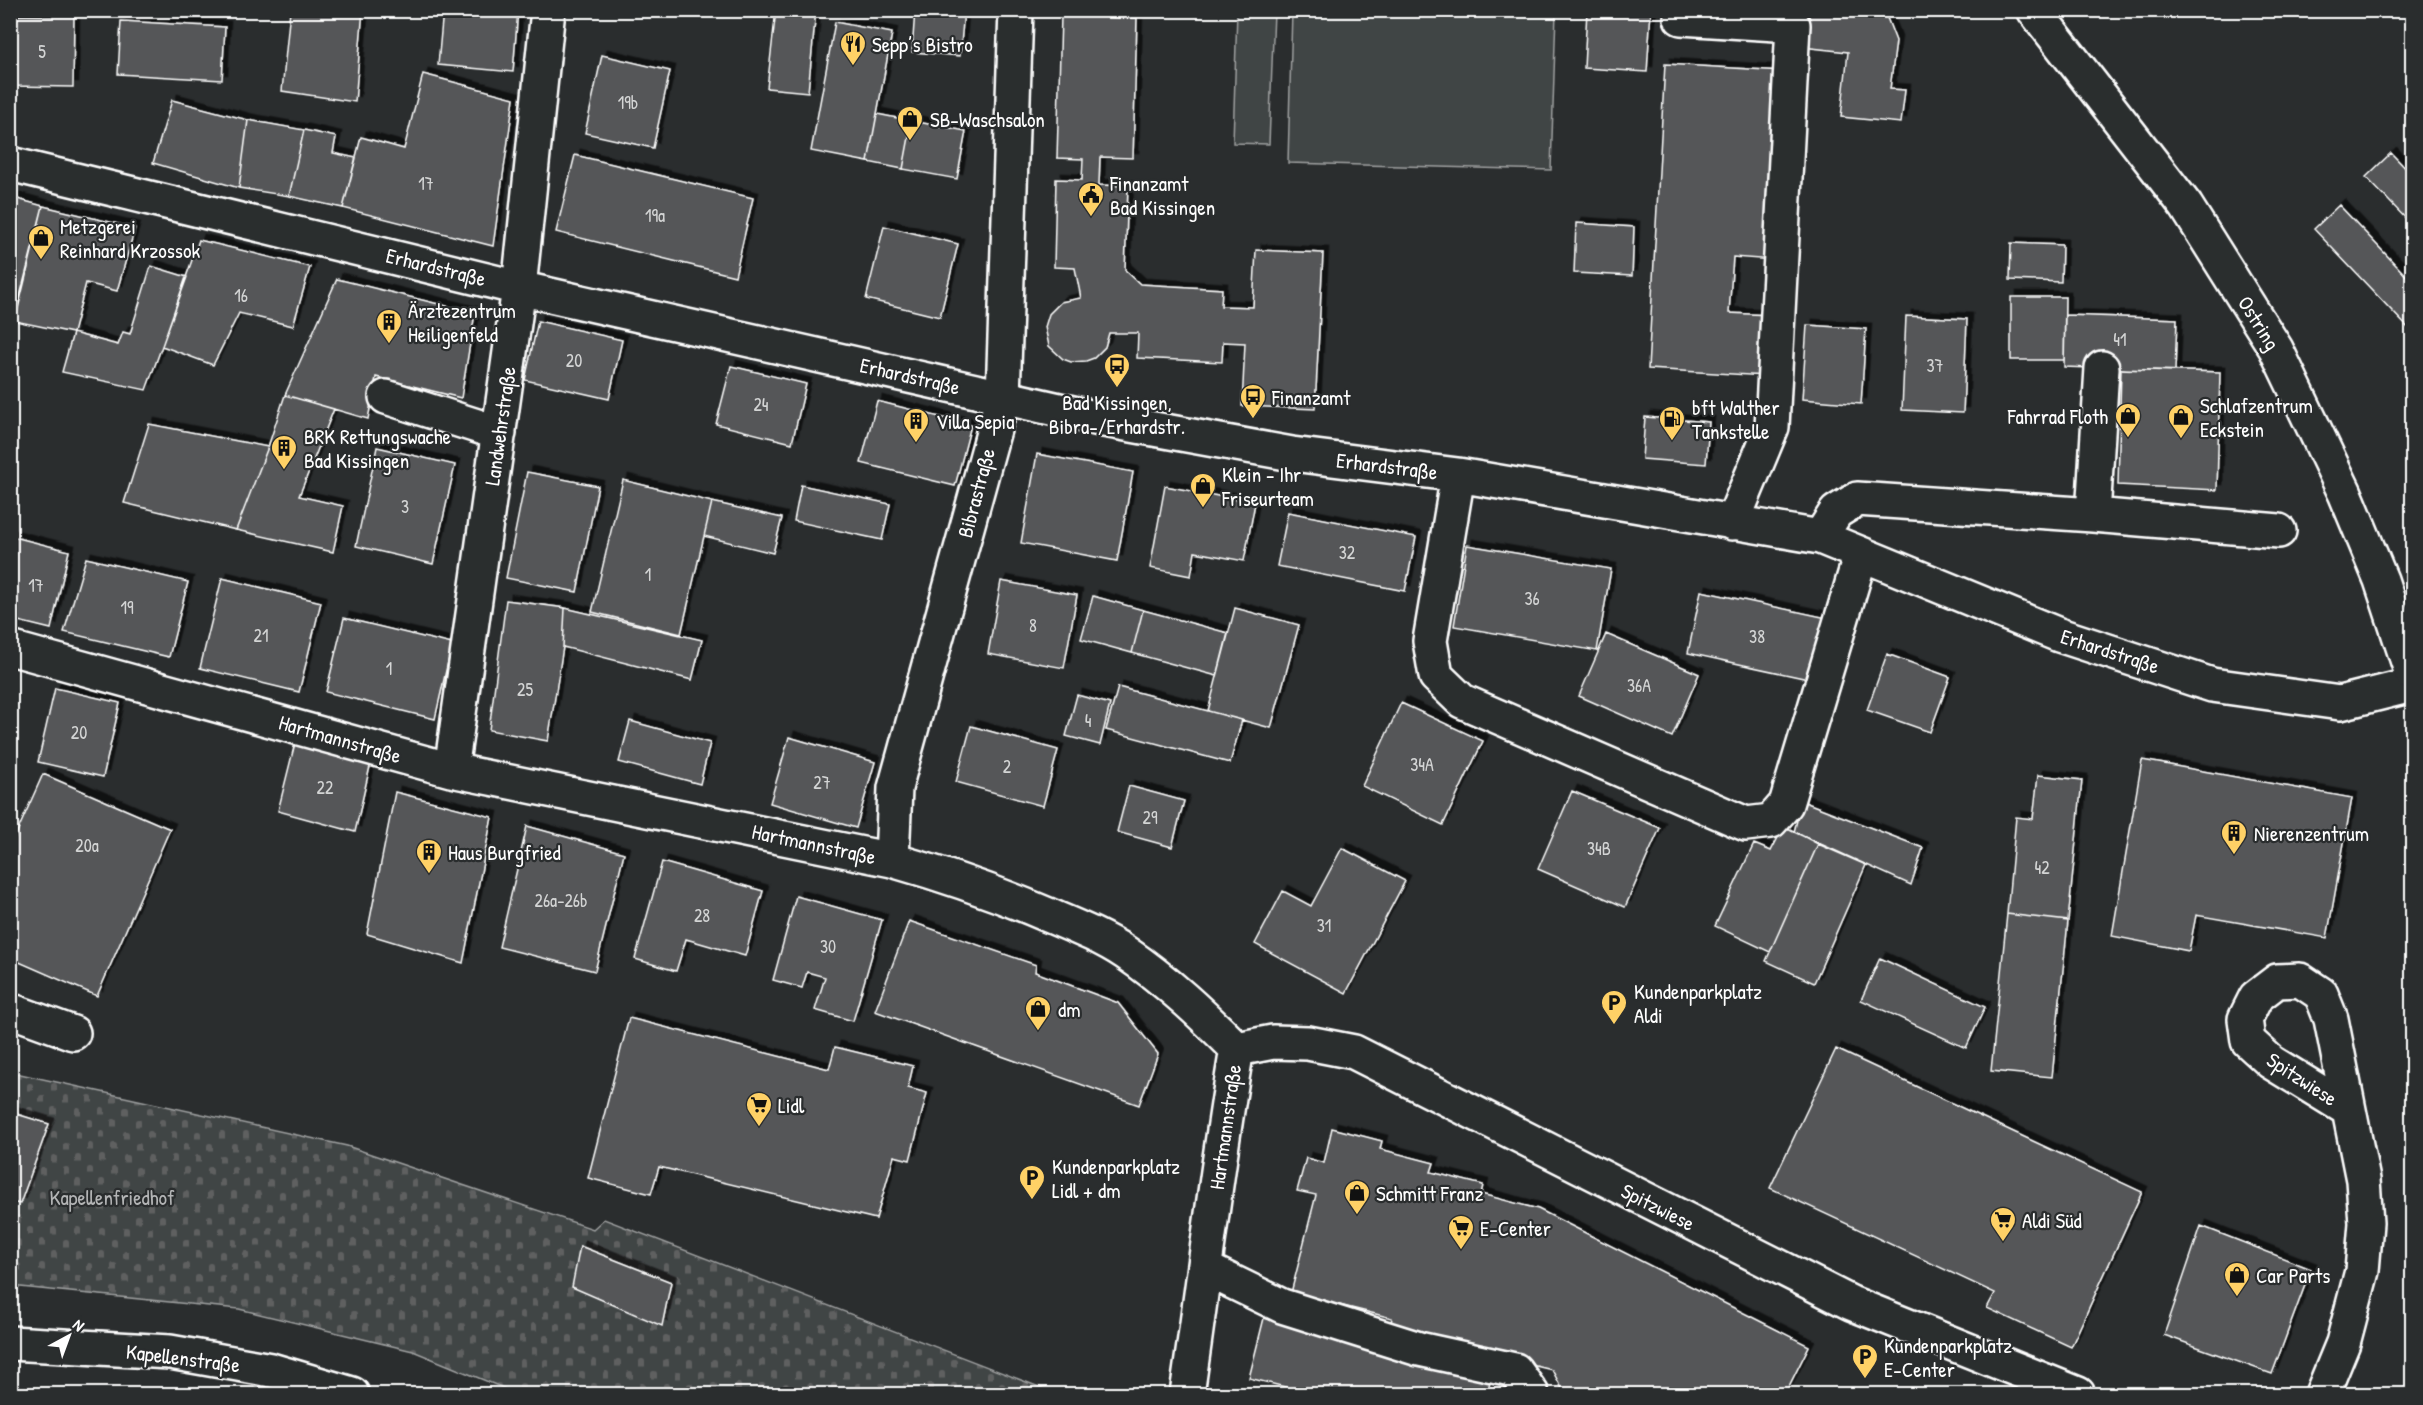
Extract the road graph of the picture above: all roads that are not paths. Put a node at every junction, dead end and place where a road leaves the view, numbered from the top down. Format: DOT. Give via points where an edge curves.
graph roads {
  1 [pos="548,10"];
  2 [pos="1016,10"];
  3 [pos="2034,10"];
  4 [pos="1681,18"];
  5 [pos="10,164"];
  6 [pos="519,288"];
  7 [pos="2102,368"];
  8 [pos="386,397"];
  9 [pos="1003,397"];
  10 [pos="499,433"];
  11 [pos="1458,475"];
  12 [pos="2093,515"];
  13 [pos="1732,523"];
  14 [pos="2279,531"];
  15 [pos="1820,537"];
  16 [pos="1861,554"];
  17 [pos="10,648"];
  18 [pos="2412,674"];
  19 [pos="2412,685"];
  20 [pos="451,770"];
  21 [pos="892,860"];
  22 [pos="10,1010"];
  23 [pos="73,1033"];
  24 [pos="1237,1049"];
  25 [pos="2349,1110"];
  26 [pos="1206,1269"];
  27 [pos="10,1344"];
  28 [pos="352,1395"];
  29 [pos="1187,1395"];
  30 [pos="1532,1395"];
  31 [pos="2078,1395"];
  32 [pos="2322,1395"];
  1 -- 6 [label="street, Landwehrstraße"];
  2 -- 9 [label="street, Bibrastraße"];
  3 -- 18 [label="street, Ostring" via="2186,206 2276,350 2345,494 2381,580"];
  4 -- 13 [label="street" via="1793,25 1772,427"];
  5 -- 6 [label="street, Erhardstraße"];
  6 -- 9 [label="street, Erhardstraße"];
  6 -- 10 [label="street, Landwehrstraße"];
  7 -- 12 [label="street" via="2091,427"];
  8 -- 10 [label="street"];
  9 -- 11 [label="street, Erhardstraße" via="1104,420 1292,454"];
  9 -- 21 [label="street, Bibrastraße" via="895,788"];
  10 -- 20 [label="street, Landwehrstraße"];
  11 -- 13 [label="street, Erhardstraße"];
  11 -- 16 [label="street" via="1430,641 1436,676 1462,701 1746,824 1771,821 1786,804"];
  12 -- 14 [label="street"];
  12 -- 15 [label="street" via="1857,499 1836,512"];
  13 -- 15 [label="street, Erhardstraße"];
  15 -- 16 [label="street, Erhardstraße"];
  16 -- 19 [label="street, Erhardstraße" via="2059,635 2212,685 2340,703"];
  17 -- 20 [label="street, Hartmannstraße"];
  20 -- 21 [label="street, Hartmannstraße"];
  21 -- 24 [label="street, Hartmannstraße" via="1024,904 1124,952 1182,996"];
  22 -- 23 [label="street"];
  24 -- 26 [label="street, Hartmannstraße"];
  24 -- 31 [label="street, Spitzwiese" via="1273,1042 1308,1043 1354,1052 1851,1303"];
  25 -- 32 [label="street, Spitzwiese" via="2366,1223 2362,1271 2343,1342"];
  26 -- 29 [label="street, Hartmannstraße"];
  26 -- 30 [label="street" via="1282,1306 1419,1349 1515,1370"];
  27 -- 28 [label="street, Kapellenstraße" via="170,1352 271,1370"];
}
